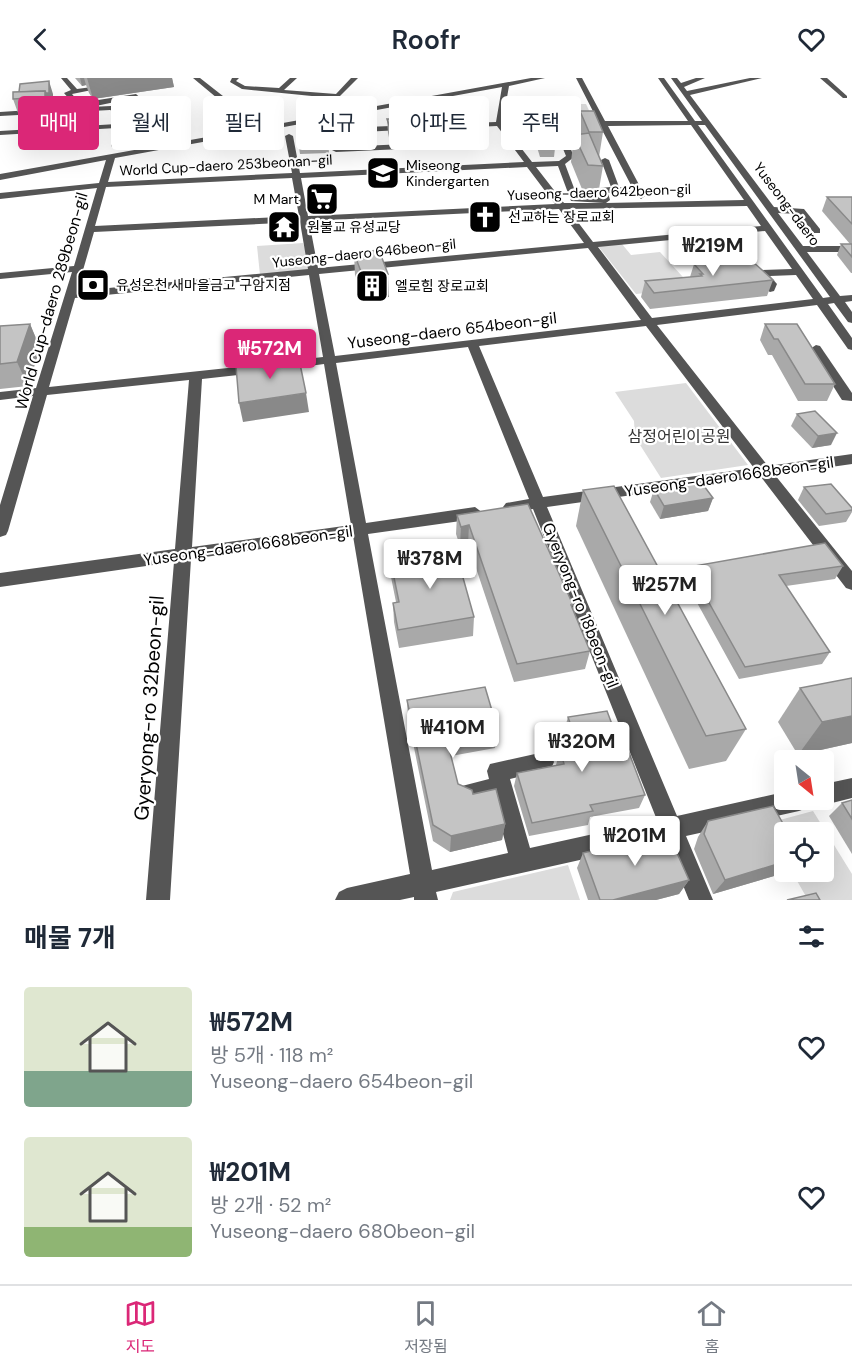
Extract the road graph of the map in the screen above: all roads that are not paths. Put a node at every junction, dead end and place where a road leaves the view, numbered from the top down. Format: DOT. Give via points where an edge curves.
graph roads {
  1 [pos="64,78"];
  2 [pos="196,78"];
  3 [pos="206,78"];
  4 [pos="236,78"];
  5 [pos="294,78"];
  6 [pos="355,78"];
  7 [pos="542,78"];
  8 [pos="579,78"];
  9 [pos="661,78"];
  10 [pos="702,78"];
  11 [pos="759,78"];
  12 [pos="823,78"];
  13 [pos="504,81"];
  14 [pos="116,84"];
  15 [pos="679,86"];
  16 [pos="138,87"];
  17 [pos="74,90"];
  18 [pos="280,90"];
  19 [pos="70,96"];
  20 [pos="85,96"];
  21 [pos="218,96"];
  22 [pos="229,96"];
  23 [pos="338,96"];
  24 [pos="437,96"];
  25 [pos="844,97"];
  26 [pos="377,101"];
  27 [pos="389,106"];
  28 [pos="383,107"];
  29 [pos="377,108"];
  30 [pos="18,113"];
  31 [pos="0,114"];
  32 [pos="377,115"];
  33 [pos="694,123"];
  34 [pos="708,123"];
  35 [pos="489,124"];
  36 [pos="499,124"];
  37 [pos="603,124"];
  38 [pos="111,127"];
  39 [pos="203,131"];
  40 [pos="0,133"];
  41 [pos="284,133"];
  42 [pos="296,135"];
  43 [pos="377,135"];
  44 [pos="382,135"];
  45 [pos="290,136"];
  46 [pos="203,137"];
  47 [pos="567,150"];
  48 [pos="113,151"];
  49 [pos="46,158"];
  50 [pos="605,160"];
  51 [pos="561,163"];
  52 [pos="530,165"];
  53 [pos="295,175"];
  54 [pos="0,177"];
  55 [pos="102,185"];
  56 [pos="616,190"];
  57 [pos="637,190"];
  58 [pos="0,196"];
  59 [pos="749,203"];
  60 [pos="645,204"];
  61 [pos="561,206"];
  62 [pos="773,210"];
  63 [pos="303,218"];
  64 [pos="767,228"];
  65 [pos="90,229"];
  66 [pos="817,231"];
  67 [pos="590,245"];
  68 [pos="802,249"];
  69 [pos="852,249"];
  70 [pos="80,268"];
  71 [pos="735,270"];
  72 [pos="314,272"];
  73 [pos="798,272"];
  74 [pos="762,273"];
  75 [pos="0,276"];
  76 [pos="770,289"];
  77 [pos="72,295"];
  78 [pos="852,298"];
  79 [pos="836,300"];
  80 [pos="819,302"];
  81 [pos="852,320"];
  82 [pos="648,321"];
  83 [pos="473,345"];
  84 [pos="852,346"];
  85 [pos="816,349"];
  86 [pos="330,361"];
  87 [pos="196,375"];
  88 [pos="42,391"];
  89 [pos="0,396"];
  90 [pos="852,397"];
  91 [pos="852,459"];
  92 [pos="765,471"];
  93 [pos="608,494"];
  94 [pos="540,503"];
  95 [pos="619,514"];
  96 [pos="360,529"];
  97 [pos="0,531"];
  98 [pos="183,554"];
  99 [pos="0,580"];
  100 [pos="852,583"];
  101 [pos="544,762"];
  102 [pos="501,787"];
  103 [pos="852,788"];
  104 [pos="834,792"];
  105 [pos="470,793"];
  106 [pos="774,806"];
  107 [pos="672,828"];
  108 [pos="522,861"];
  109 [pos="425,891"];
  110 [pos="158,900"];
  111 [pos="347,900"];
  112 [pos="701,900"];
  1 -- 17 [label="street"];
  2 -- 21 [label="street"];
  3 -- 22 [label="street"];
  4 -- 18 [label="street" via="232,81 244,88"];
  5 -- 18 [label="street"];
  6 -- 23 [label="street"];
  7 -- 13 [label="street"];
  8 -- 37 [label="street"];
  9 -- 33 [label="street, Yuseong-daero"];
  10 -- 15 [label="street"];
  11 -- 15 [label="street"];
  12 -- 25 [label="street"];
  13 -- 24 [label="street"];
  13 -- 26 [label="street"];
  13 -- 36 [label="street"];
  14 -- 17 [label="street"];
  15 -- 34 [label="street, Yuseong-daero"];
  16 -- 20 [label="street"];
  17 -- 19 [label="street" via="67,93"];
  18 -- 23 [label="street"];
  27 -- 28 [label="street"];
  28 -- 29 [label="street"];
  28 -- 32 [label="street" via="392,112"];
  30 -- 31 [label="street"];
  33 -- 34 [label="street"];
  33 -- 37 [label="street"];
  33 -- 59 [label="street, Yuseong-daero"];
  34 -- 62 [label="street, Yuseong-daero"];
  35 -- 36 [label="street"];
  36 -- 37 [label="street"];
  36 -- 52 [label="street"];
  37 -- 57 [label="street"];
  38 -- 40 [label="street"];
  39 -- 48 [label="street"];
  41 -- 45 [label="street"];
  42 -- 45 [label="street"];
  43 -- 44 [label="street"];
  45 -- 53 [label="street"];
  46 -- 48 [label="street"];
  47 -- 51 [label="street" via="570,157"];
  48 -- 49 [label="street"];
  48 -- 54 [label="street"];
  48 -- 55 [label="street, World Cup-daero 289beon-gil"];
  50 -- 56 [label="street"];
  51 -- 52 [label="street, World Cup-daero 253beonan-gil"];
  51 -- 56 [label="street" via="574,199 606,200 603,190"];
  52 -- 53 [label="street, World Cup-daero 253beonan-gil"];
  52 -- 61 [label="street"];
  53 -- 55 [label="street, World Cup-daero 253beonan-gil"];
  53 -- 63 [label="street"];
  55 -- 58 [label="street, World Cup-daero 289beon-gil"];
  55 -- 65 [label="street, World Cup-daero 289beon-gil"];
  56 -- 57 [label="street"];
  57 -- 60 [label="street"];
  59 -- 60 [label="street, Yuseong-daero 642beon-gil"];
  59 -- 64 [label="street, Yuseong-daero"];
  60 -- 61 [label="street, Yuseong-daero 642beon-gil"];
  61 -- 63 [label="street, Yuseong-daero 642beon-gil"];
  61 -- 67 [label="street"];
  62 -- 66 [label="street" via="801,211"];
  62 -- 68 [label="street, Yuseong-daero"];
  63 -- 65 [label="street, Yuseong-daero 642beon-gil"];
  63 -- 72 [label="street"];
  64 -- 67 [label="street, Yuseong-daero 646beon-gil"];
  64 -- 73 [label="street, Yuseong-daero"];
  65 -- 70 [label="street, World Cup-daero 289beon-gil"];
  67 -- 72 [label="street, Yuseong-daero 646beon-gil"];
  67 -- 82 [label="street"];
  68 -- 69 [label="street"];
  68 -- 79 [label="street, Yuseong-daero"];
  70 -- 75 [label="street"];
  70 -- 77 [label="street, World Cup-daero 289beon-gil"];
  71 -- 74 [label="street"];
  72 -- 77 [label="street, Yuseong-daero 646beon-gil"];
  72 -- 86 [label="street"];
  73 -- 74 [label="street"];
  73 -- 80 [label="street, Yuseong-daero"];
  74 -- 76 [label="street" via="772,284"];
  77 -- 88 [label="street, World Cup-daero 289beon-gil"];
  78 -- 79 [label="street, Yuseong-daero 654beon-gil"];
  79 -- 80 [label="street, Yuseong-daero 654beon-gil"];
  79 -- 81 [label="street, Yuseong-daero"];
  80 -- 82 [label="street, Yuseong-daero 654beon-gil"];
  80 -- 84 [label="street, Yuseong-daero"];
  82 -- 83 [label="street, Yuseong-daero 654beon-gil"];
  82 -- 92 [label="street"];
  83 -- 86 [label="street, Yuseong-daero 654beon-gil"];
  83 -- 94 [label="street, Gyeryong-ro 18beon-gil"];
  85 -- 90 [label="street" via="847,397"];
  86 -- 87 [label="street, Yuseong-daero 654beon-gil"];
  86 -- 96 [label="street"];
  87 -- 88 [label="street, Yuseong-daero 654beon-gil"];
  87 -- 98 [label="street, Gyeryong-ro 32beon-gil"];
  88 -- 89 [label="street, Yuseong-daero 654beon-gil"];
  88 -- 97 [label="street, World Cup-daero 289beon-gil"];
  91 -- 92 [label="street, Yuseong-daero 668beon-gil"];
  92 -- 93 [label="street, Yuseong-daero 668beon-gil"];
  92 -- 100 [label="street"];
  93 -- 94 [label="street, Yuseong-daero 668beon-gil"];
  93 -- 95 [label="street"];
  94 -- 96 [label="street, Yuseong-daero 668beon-gil"];
  94 -- 107 [label="street, Gyeryong-ro 18beon-gil"];
  96 -- 98 [label="street, Yuseong-daero 668beon-gil"];
  96 -- 109 [label="street"];
  98 -- 99 [label="street, Yuseong-daero 668beon-gil"];
  98 -- 110 [label="street, Gyeryong-ro 32beon-gil"];
  101 -- 102 [label="street" via="497,771"];
  102 -- 105 [label="street"];
  102 -- 108 [label="street"];
  103 -- 104 [label="street"];
  106 -- 107 [label="street"];
  107 -- 108 [label="street"];
  107 -- 112 [label="street, Gyeryong-ro 18beon-gil"];
  108 -- 109 [label="street"];
  109 -- 111 [label="street"];
}
